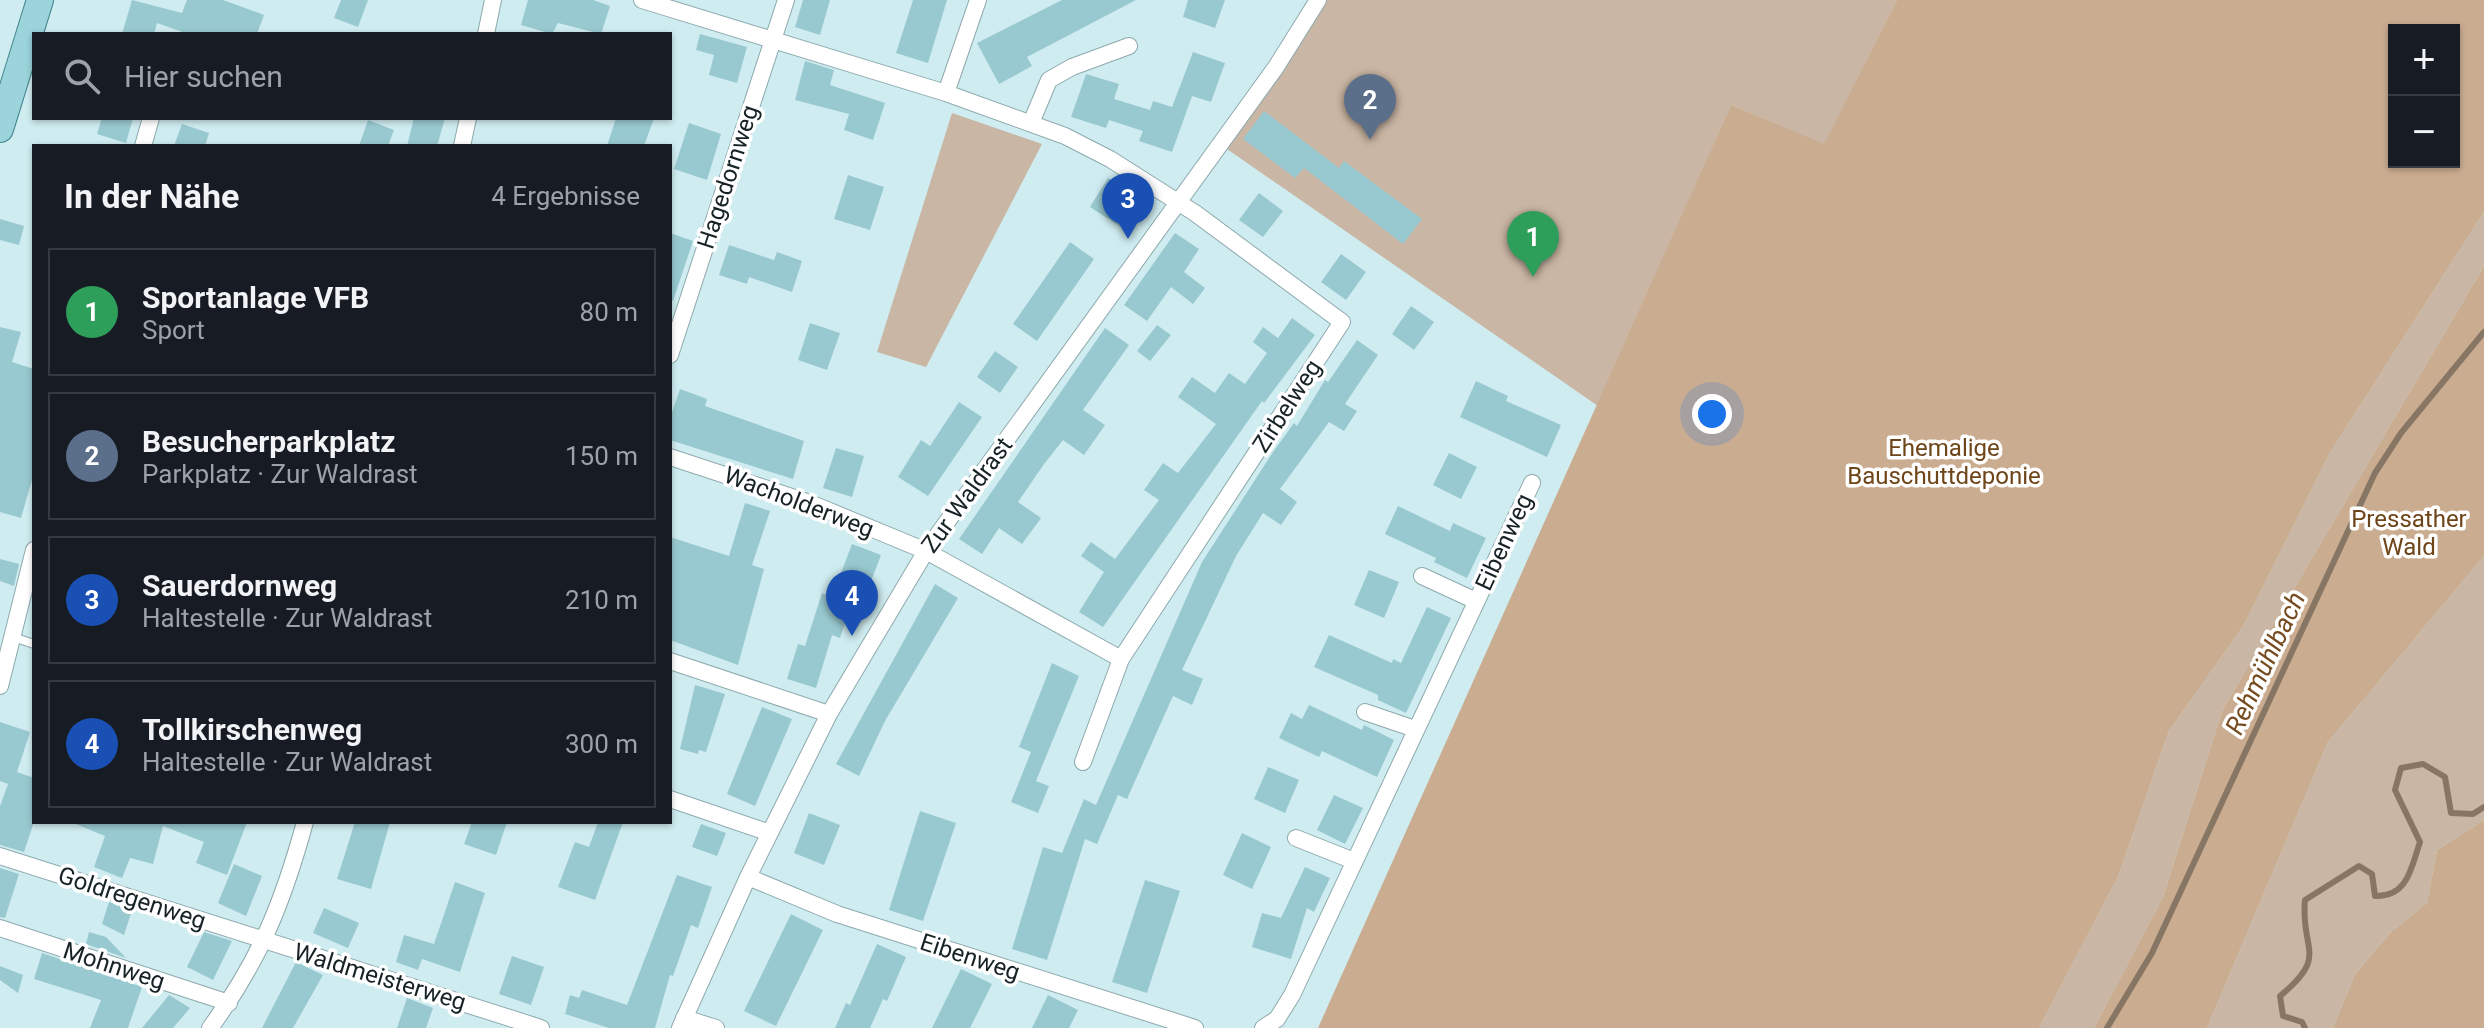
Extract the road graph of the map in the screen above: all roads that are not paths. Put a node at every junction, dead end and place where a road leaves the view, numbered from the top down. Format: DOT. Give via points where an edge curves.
graph roads {
  1 [pos="40,0"];
  2 [pos="493,0"];
  3 [pos="642,0"];
  4 [pos="786,0"];
  5 [pos="978,0"];
  6 [pos="1318,0"];
  7 [pos="683,6"];
  8 [pos="486,32"];
  9 [pos="773,40"];
  10 [pos="1129,46"];
  11 [pos="946,93"];
  12 [pos="150,120"];
  13 [pos="468,120"];
  14 [pos="1031,123"];
  15 [pos="0,129"];
  16 [pos="144,144"];
  17 [pos="462,144"];
  18 [pos="1178,203"];
  19 [pos="672,349"];
  20 [pos="672,458"];
  21 [pos="1532,483"];
  22 [pos="926,551"];
  23 [pos="32,558"];
  24 [pos="1422,576"];
  25 [pos="1476,601"];
  26 [pos="13,637"];
  27 [pos="32,643"];
  28 [pos="1121,659"];
  29 [pos="672,662"];
  30 [pos="0,686"];
  31 [pos="1365,712"];
  32 [pos="829,714"];
  33 [pos="1415,729"];
  34 [pos="1083,762"];
  35 [pos="672,800"];
  36 [pos="304,824"];
  37 [pos="770,833"];
  38 [pos="1296,838"];
  39 [pos="0,856"];
  40 [pos="1354,861"];
  41 [pos="748,877"];
  42 [pos="0,928"];
  43 [pos="264,942"];
  44 [pos="229,1003"];
  45 [pos="682,1023"];
  46 [pos="1189,1027"];
  47 [pos="210,1028"];
  48 [pos="541,1028"];
  49 [pos="716,1028"];
  50 [pos="1263,1028"];
  1 -- 15 [label="main road"];
  2 -- 8 [label="street"];
  3 -- 7 [label="street"];
  4 -- 9 [label="street, Hagedornweg"];
  5 -- 11 [label="street"];
  6 -- 18 [label="street, Zur Waldrast"];
  7 -- 9 [label="street"];
  9 -- 11 [label="street"];
  9 -- 19 [label="street, Hagedornweg"];
  10 -- 14 [label="street" via="1049,80"];
  11 -- 14 [label="street"];
  12 -- 16 [label="street"];
  13 -- 17 [label="street"];
  14 -- 18 [label="street" via="1110,159"];
  18 -- 22 [label="street, Zur Waldrast"];
  18 -- 28 [label="street, Zirbelweg" via="1342,322"];
  20 -- 22 [label="street, Wacholderweg" via="810,503"];
  21 -- 25 [label="street, Eibenweg"];
  22 -- 28 [label="street"];
  22 -- 32 [label="street, Zur Waldrast"];
  23 -- 26 [label="street"];
  24 -- 25 [label="street, Eibenweg"];
  25 -- 33 [label="street, Eibenweg"];
  26 -- 27 [label="lane"];
  26 -- 30 [label="street"];
  28 -- 34 [label="street, Zirbelweg"];
  29 -- 32 [label="street"];
  31 -- 33 [label="street"];
  32 -- 37 [label="street, Zur Waldrast"];
  33 -- 40 [label="street, Eibenweg"];
  35 -- 37 [label="street"];
  36 -- 43 [label="street"];
  37 -- 41 [label="street, Zur Waldrast"];
  38 -- 40 [label="street"];
  39 -- 43 [label="street, Goldregenweg"];
  40 -- 50 [label="street, Eibenweg" via="1292,995 1277,1019"];
  41 -- 45 [label="street, Zur Waldrast"];
  41 -- 46 [label="street, Eibenweg" via="837,914"];
  42 -- 44 [label="street, Mohnweg"];
  43 -- 44 [label="street"];
  43 -- 48 [label="street, Waldmeisterweg"];
  44 -- 47 [label="street"];
  45 -- 49 [label="street"];
}
